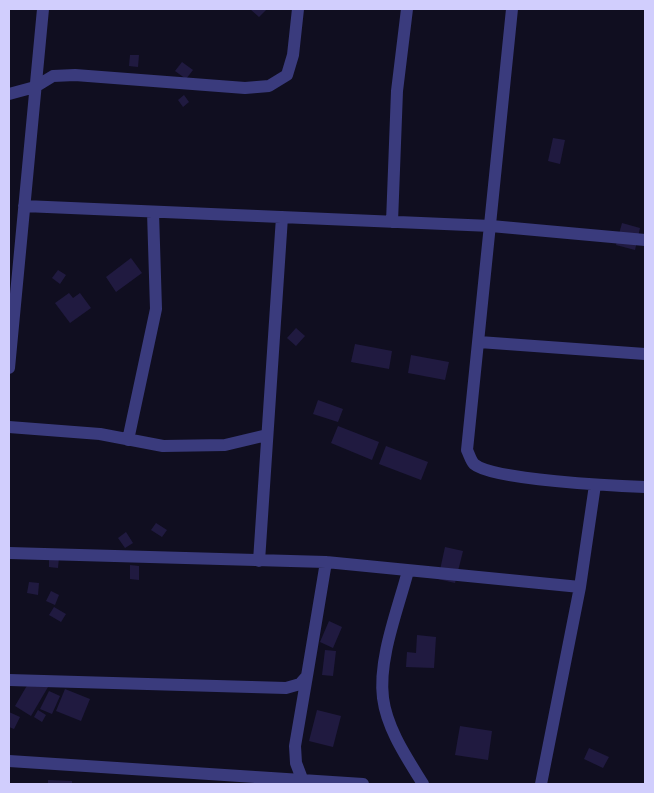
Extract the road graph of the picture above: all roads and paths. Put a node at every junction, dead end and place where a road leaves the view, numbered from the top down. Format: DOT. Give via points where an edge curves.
graph roads {
  1 [pos="43,9"];
  2 [pos="298,9"];
  3 [pos="407,9"];
  4 [pos="512,9"];
  5 [pos="35,88"];
  6 [pos="9,94"];
  7 [pos="24,206"];
  8 [pos="153,212"];
  9 [pos="282,218"];
  10 [pos="392,222"];
  11 [pos="491,226"];
  12 [pos="645,240"];
  13 [pos="12,308"];
  14 [pos="479,342"];
  15 [pos="645,354"];
  16 [pos="9,368"];
  17 [pos="9,427"];
  18 [pos="267,435"];
  19 [pos="128,440"];
  20 [pos="595,485"];
  21 [pos="645,487"];
  22 [pos="9,553"];
  23 [pos="258,561"];
  24 [pos="326,562"];
  25 [pos="408,571"];
  26 [pos="580,587"];
  27 [pos="307,676"];
  28 [pos="9,680"];
  29 [pos="9,761"];
  30 [pos="304,782"];
  31 [pos="363,784"];
  32 [pos="423,784"];
  33 [pos="541,784"];
  1 -- 5 [label="street"];
  2 -- 5 [label="street" via="293,56 287,75 269,86 245,88 75,75 53,76"];
  3 -- 10 [label="street" via="397,91"];
  4 -- 11 [label="street"];
  5 -- 6 [label="street"];
  5 -- 7 [label="street"];
  7 -- 8 [label="street"];
  7 -- 13 [label="street"];
  8 -- 9 [label="street"];
  8 -- 19 [label="street" via="156,310"];
  9 -- 10 [label="street"];
  9 -- 18 [label="street"];
  10 -- 11 [label="street"];
  11 -- 12 [label="street"];
  11 -- 14 [label="street"];
  13 -- 16 [label="street"];
  14 -- 15 [label="street"];
  14 -- 20 [label="street" via="467,438 467,450 474,464 496,473"];
  17 -- 19 [label="street" via="100,434"];
  18 -- 19 [label="street" via="225,445 163,446"];
  18 -- 23 [label="street"];
  20 -- 21 [label="street"];
  20 -- 26 [label="street"];
  22 -- 23 [label="street"];
  23 -- 24 [label="street"];
  24 -- 25 [label="street"];
  24 -- 27 [label="street"];
  25 -- 26 [label="street"];
  25 -- 32 [label="street" via="384,663 382,687 383,700 399,744"];
  26 -- 33 [label="street"];
  27 -- 28 [label="street" via="300,684 286,688"];
  27 -- 30 [label="street" via="295,746 296,763"];
  29 -- 30 [label="street"];
  30 -- 31 [label="street"];
}
